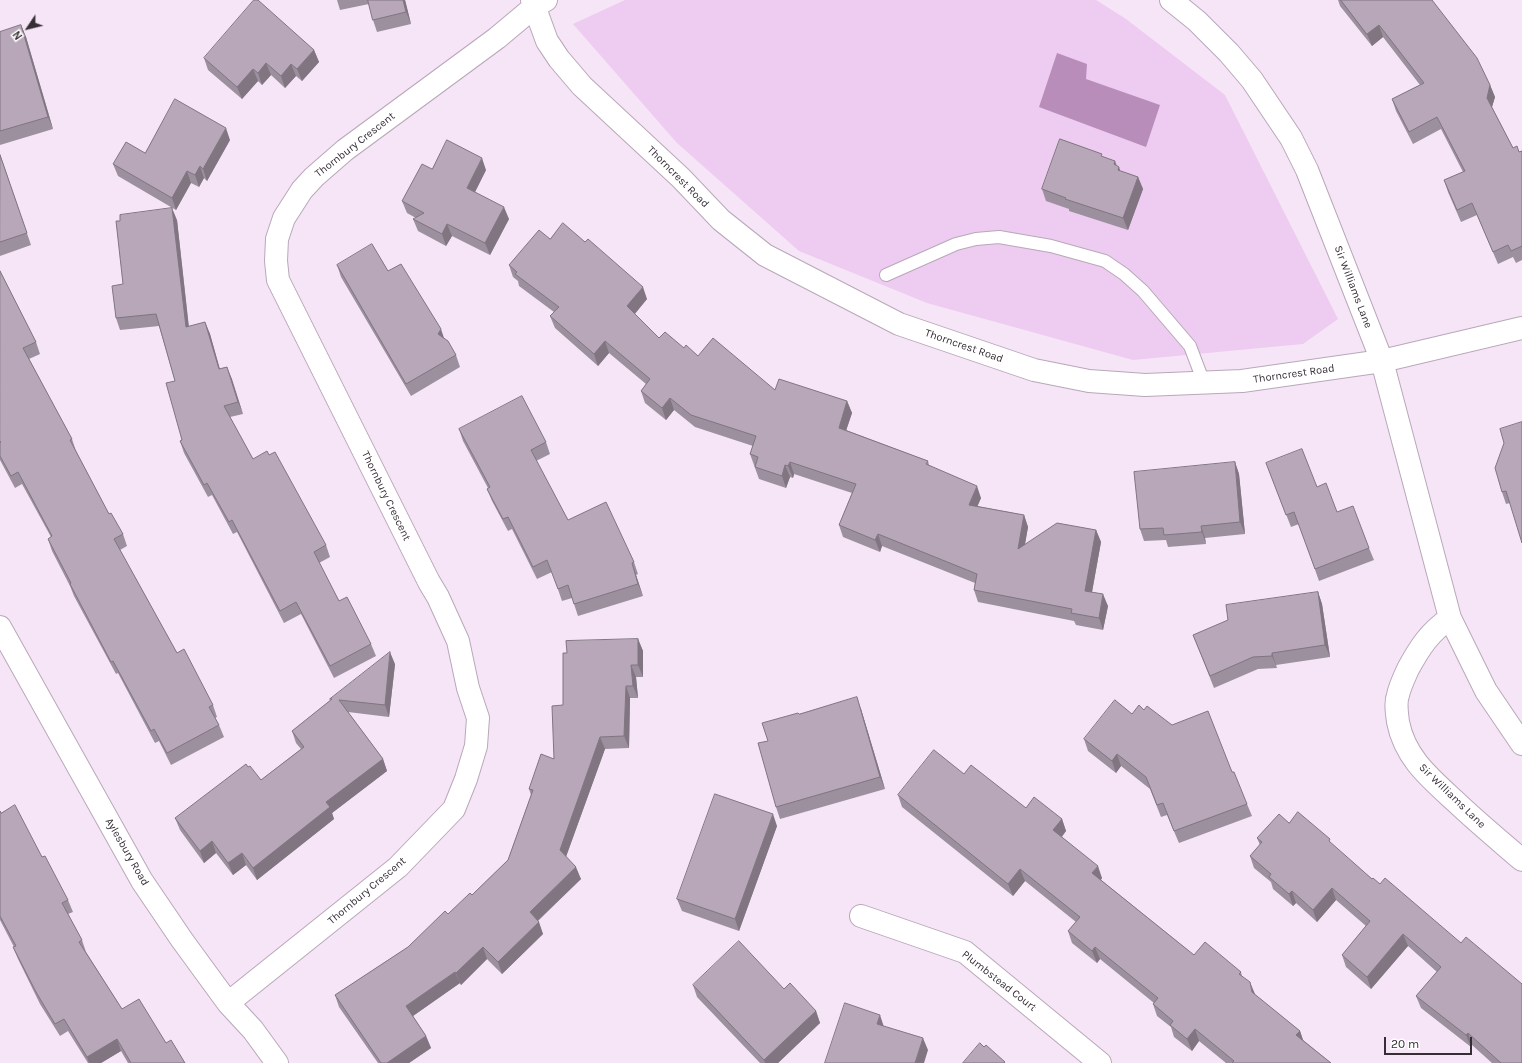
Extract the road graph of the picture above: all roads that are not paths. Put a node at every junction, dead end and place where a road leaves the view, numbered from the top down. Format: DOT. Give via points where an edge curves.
graph roads {
  1 [pos="1171,0"];
  2 [pos="537,2"];
  3 [pos="886,275"];
  4 [pos="1522,328"];
  5 [pos="1382,361"];
  6 [pos="1204,383"];
  7 [pos="1450,618"];
  8 [pos="0,627"];
  9 [pos="1522,744"];
  10 [pos="1522,860"];
  11 [pos="861,916"];
  12 [pos="228,1003"];
  13 [pos="277,1063"];
  14 [pos="1100,1063"];
  1 -- 5 [label="street, Sir Williams Lane" via="1197,21 1229,53 1252,80 1291,138 1307,170"];
  2 -- 6 [label="street, Thorncrest Road" via="547,41 582,86 681,178 721,220 765,254 899,324 1034,370 1089,381 1138,385"];
  2 -- 12 [label="street, Thornbury Crescent" via="497,38 345,150 314,176 284,218 277,239 278,280 438,597 458,641 468,688 478,718 476,746 454,809 398,868"];
  3 -- 6 [label="lane" via="956,244 1000,237 1051,246 1105,261 1143,291 1190,346"];
  4 -- 5 [label="street, Thorncrest Road"];
  5 -- 6 [label="street, Thorncrest Road" via="1242,381"];
  5 -- 7 [label="street, Sir Williams Lane"];
  7 -- 9 [label="street, Sir Williams Lane" via="1486,690"];
  7 -- 10 [label="street, Sir Williams Lane" via="1427,638 1402,682 1397,696 1401,734 1413,758 1429,777"];
  8 -- 12 [label="street, Aylesbury Road" via="142,881"];
  11 -- 14 [label="street, Plumbstead Court" via="965,952"];
  12 -- 13 [label="street, Aylesbury Road" via="253,1030"];
}
